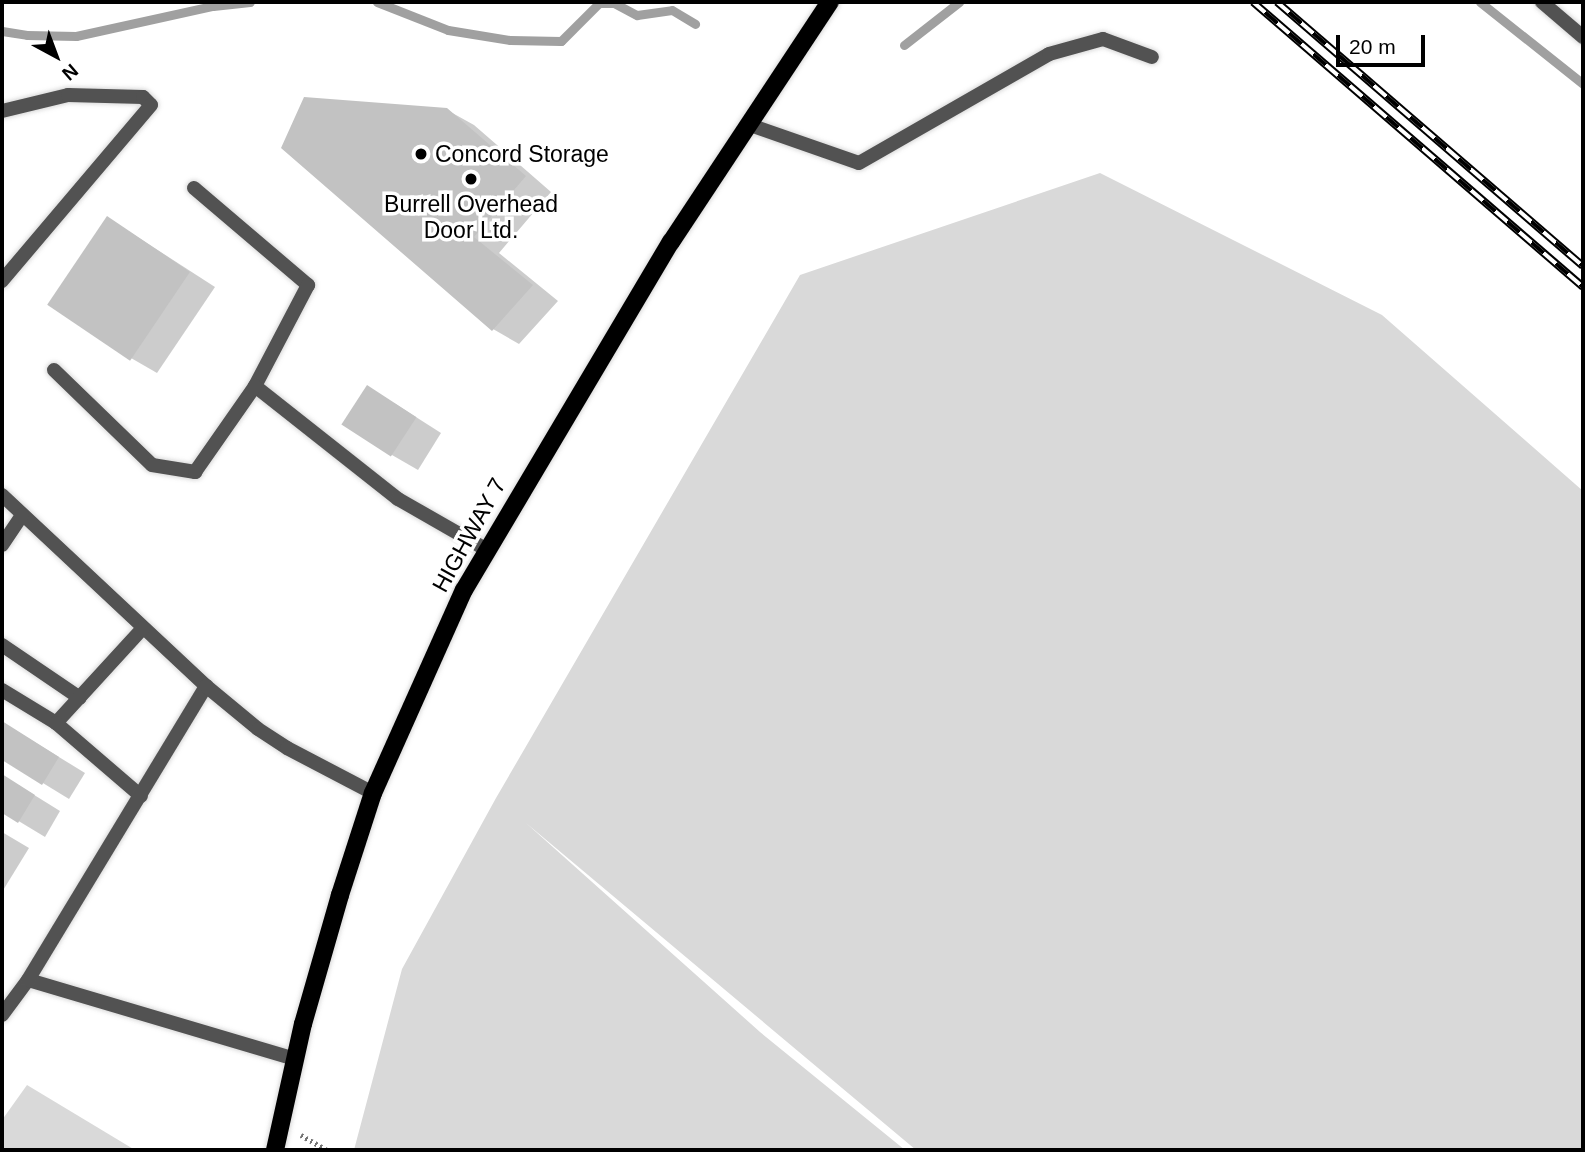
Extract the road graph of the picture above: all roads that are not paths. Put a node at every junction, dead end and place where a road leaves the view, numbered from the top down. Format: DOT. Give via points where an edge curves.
graph roads {
  1 [pos="830,2"];
  2 [pos="1542,2"];
  3 [pos="1583,37"];
  4 [pos="1152,57"];
  5 [pos="2,111"];
  6 [pos="750,125"];
  7 [pos="194,188"];
  8 [pos="2,281"];
  9 [pos="54,370"];
  10 [pos="255,386"];
  11 [pos="2,495"];
  12 [pos="22,515"];
  13 [pos="2,545"];
  14 [pos="487,550"];
  15 [pos="144,628"];
  16 [pos="2,645"];
  17 [pos="206,686"];
  18 [pos="2,690"];
  19 [pos="80,698"];
  20 [pos="56,723"];
  21 [pos="373,793"];
  22 [pos="141,796"];
  23 [pos="28,980"];
  24 [pos="2,1015"];
  25 [pos="295,1059"];
  26 [pos="275,1150"];
  1 -- 6 [label="main road, HIGHWAY 7"];
  2 -- 3 [label="lane"];
  4 -- 6 [label="lane" via="1103,39 1049,54 859,163"];
  5 -- 8 [label="lane" via="68,95 143,97 151,106"];
  6 -- 14 [label="main road, HIGHWAY 7" via="664,254"];
  7 -- 10 [label="lane" via="308,285"];
  9 -- 10 [label="lane" via="152,465 195,472"];
  10 -- 14 [label="lane" via="398,499"];
  11 -- 12 [label="lane"];
  12 -- 13 [label="lane"];
  12 -- 15 [label="lane"];
  14 -- 21 [label="main road, HIGHWAY 7" via="464,590"];
  15 -- 17 [label="lane"];
  15 -- 19 [label="lane"];
  16 -- 19 [label="lane"];
  17 -- 21 [label="lane" via="287,748"];
  17 -- 22 [label="lane"];
  18 -- 20 [label="lane"];
  19 -- 20 [label="lane"];
  20 -- 22 [label="lane"];
  21 -- 25 [label="main road, HIGHWAY 7"];
  22 -- 23 [label="lane"];
  23 -- 24 [label="lane"];
  23 -- 25 [label="lane"];
  25 -- 26 [label="main road, HIGHWAY 7"];
}
